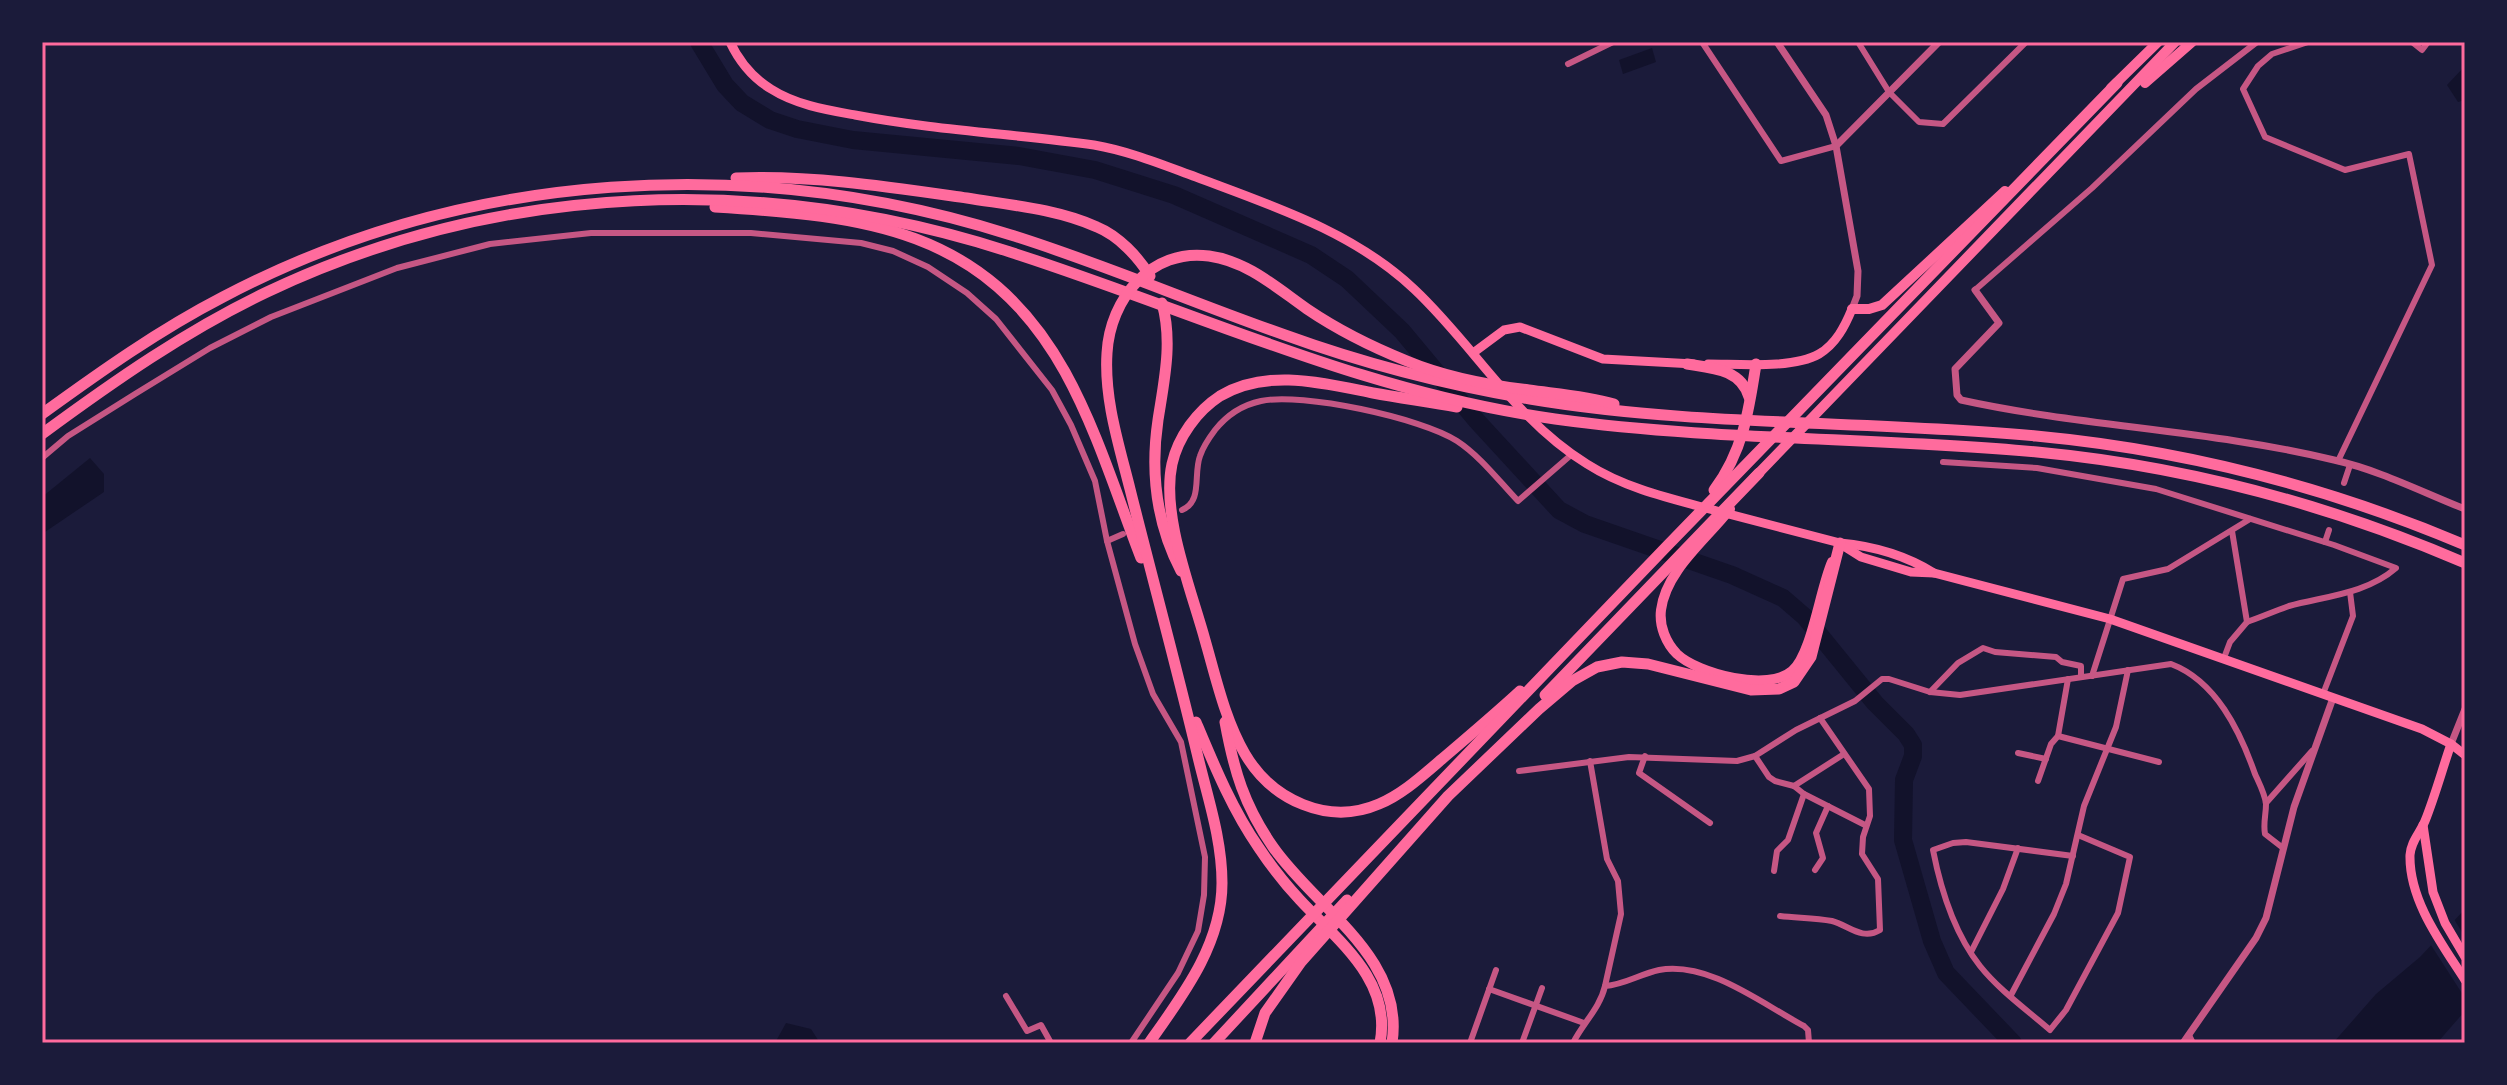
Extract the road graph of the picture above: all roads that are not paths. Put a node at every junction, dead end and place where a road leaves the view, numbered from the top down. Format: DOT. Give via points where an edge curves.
graph roads {
  1 [pos="730,42"];
  2 [pos="1613,42"];
  3 [pos="1702,42"];
  4 [pos="1777,42"];
  5 [pos="1858,42"];
  6 [pos="1939,42"];
  7 [pos="2026,42"];
  8 [pos="2158,42"];
  9 [pos="2175,42"];
  10 [pos="2192,42"];
  11 [pos="2257,42"];
  12 [pos="2308,42"];
  13 [pos="2412,42"];
  14 [pos="2428,42"];
  15 [pos="1568,64"];
  16 [pos="2117,83"];
  17 [pos="1889,92"];
  18 [pos="1836,146"];
  19 [pos="660,183"];
  20 [pos="611,201"];
  21 [pos="2003,220"];
  22 [pos="1975,290"];
  23 [pos="1852,309"];
  24 [pos="1473,353"];
  25 [pos="1687,364"];
  26 [pos="1756,364"];
  27 [pos="1440,400"];
  28 [pos="1750,406"];
  29 [pos="1637,411"];
  30 [pos="42,414"];
  31 [pos="42,434"];
  32 [pos="1571,455"];
  33 [pos="42,458"];
  34 [pos="2338,461"];
  35 [pos="1943,462"];
  36 [pos="2350,465"];
  37 [pos="1759,473"];
  38 [pos="2344,483"];
  39 [pos="2465,509"];
  40 [pos="1182,510"];
  41 [pos="2250,519"];
  42 [pos="2329,530"];
  43 [pos="2232,531"];
  44 [pos="1123,534"];
  45 [pos="1107,541"];
  46 [pos="2325,542"];
  47 [pos="1840,543"];
  48 [pos="2465,545"];
  49 [pos="1666,547"];
  50 [pos="2465,563"];
  51 [pos="1649,565"];
  52 [pos="1671,572"];
  53 [pos="1191,591"];
  54 [pos="2350,592"];
  55 [pos="1157,600"];
  56 [pos="2110,619"];
  57 [pos="2247,622"];
  58 [pos="1810,646"];
  59 [pos="2224,658"];
  60 [pos="2128,670"];
  61 [pos="2092,676"];
  62 [pos="2081,677"];
  63 [pos="2068,679"];
  64 [pos="1219,686"];
  65 [pos="1930,692"];
  66 [pos="1184,695"];
  67 [pos="2328,696"];
  68 [pos="2465,709"];
  69 [pos="1820,718"];
  70 [pos="2058,736"];
  71 [pos="2451,744"];
  72 [pos="2109,749"];
  73 [pos="2312,751"];
  74 [pos="2018,753"];
  75 [pos="1844,754"];
  76 [pos="2465,755"];
  77 [pos="1645,756"];
  78 [pos="1755,756"];
  79 [pos="2046,759"];
  80 [pos="1590,761"];
  81 [pos="2159,762"];
  82 [pos="1519,771"];
  83 [pos="2038,781"];
  84 [pos="1794,786"];
  85 [pos="1804,794"];
  86 [pos="1448,796"];
  87 [pos="2266,803"];
  88 [pos="1828,806"];
  89 [pos="1710,823"];
  90 [pos="1865,825"];
  91 [pos="2423,825"];
  92 [pos="2078,835"];
  93 [pos="2018,848"];
  94 [pos="2283,848"];
  95 [pos="2073,856"];
  96 [pos="1815,870"];
  97 [pos="1774,871"];
  98 [pos="1304,896"];
  99 [pos="1780,916"];
  100 [pos="1971,952"];
  101 [pos="2465,957"];
  102 [pos="1496,970"];
  103 [pos="2465,980"];
  104 [pos="1605,986"];
  105 [pos="1542,988"];
  106 [pos="1489,989"];
  107 [pos="2011,995"];
  108 [pos="1006,996"];
  109 [pos="1535,1006"];
  110 [pos="1584,1023"];
  111 [pos="2191,1039"];
  112 [pos="1051,1043"];
  113 [pos="1131,1043"];
  114 [pos="1149,1043"];
  115 [pos="1190,1043"];
  116 [pos="1214,1043"];
  117 [pos="1255,1043"];
  118 [pos="1380,1043"];
  119 [pos="1392,1043"];
  120 [pos="1470,1043"];
  121 [pos="1522,1043"];
  122 [pos="1573,1043"];
  123 [pos="1809,1043"];
  124 [pos="2183,1043"];
  1 -- 24 [label="main road" via="759,81 809,105 919,126 1122,151 1307,220 1399,275"];
  2 -- 15 [label="street"];
  3 -- 18 [label="street" via="1781,161"];
  4 -- 18 [label="street" via="1826,115"];
  5 -- 17 [label="street"];
  6 -- 17 [label="street"];
  7 -- 17 [label="street" via="1943,124 1919,122"];
  8 -- 16 [label="highway"];
  9 -- 21 [label="highway"];
  10 -- 21 [label="highway"];
  11 -- 22 [label="street" via="2196,89"];
  12 -- 34 [label="street" via="2272,54 2243,89 2265,137 2345,170 2409,154 2432,265"];
  13 -- 14 [label="street" via="2422,50"];
  16 -- 23 [label="highway" via="1882,305"];
  16 -- 49 [label="highway"];
  17 -- 18 [label="street"];
  18 -- 23 [label="street" via="1858,271"];
  19 -- 29 [label="highway" via="826,192 921,210 1015,236 1329,350 1421,377 1535,400"];
  19 -- 30 [label="highway" via="507,199 345,242 183,319"];
  19 -- 53 [label="highway" via="781,178 864,183 1066,216 1121,242 1145,268 1166,315 1168,351 1155,444 1155,491 1164,534"];
  20 -- 27 [label="highway" via="713,199 869,215 963,238"];
  20 -- 31 [label="highway" via="449,227 313,271 190,333"];
  20 -- 55 [label="highway" via="803,213 875,225 935,245 987,278 1033,323 1066,374"];
  21 -- 37 [label="highway"];
  22 -- 34 [label="street" via="1999,323 1955,369 1961,400"];
  23 -- 26 [label="main road" via="1839,335 1819,354"];
  24 -- 25 [label="main road" via="1504,330 1520,327 1603,359"];
  24 -- 32 [label="main road" via="1521,409"];
  25 -- 26 [label="main road"];
  25 -- 28 [label="highway" via="1735,376 1745,386"];
  26 -- 28 [label="highway"];
  27 -- 50 [label="highway" via="1552,419 1706,434 2039,452 2126,463 2306,504"];
  27 -- 53 [label="highway" via="1297,380 1254,383 1219,397 1190,424 1170,481 1171,512"];
  28 -- 49 [label="highway" via="1729,469"];
  29 -- 48 [label="highway" via="1991,432 2128,448 2312,488"];
  29 -- 55 [label="highway" via="1410,363 1350,335 1259,275 1223,259 1175,258 1130,287 1110,329 1107,371 1114,425"];
  32 -- 40 [label="street" via="1518,501 1448,436 1361,410 1281,399 1236,410 1216,429 1200,456 1193,502"];
  32 -- 47 [label="main road" via="1647,492"];
  33 -- 45 [label="street" via="210,348 271,317 397,268 490,244 545,237 751,233 893,251 973,298 996,319 1066,414 1095,481"];
  34 -- 36 [label="street"];
  35 -- 41 [label="street" via="2083,475 2156,489"];
  36 -- 38 [label="street"];
  36 -- 39 [label="street"];
  37 -- 52 [label="highway"];
  41 -- 43 [label="street"];
  41 -- 46 [label="street"];
  42 -- 46 [label="street"];
  43 -- 56 [label="street" via="2168,569 2123,579"];
  43 -- 57 [label="street"];
  44 -- 45 [label="street"];
  45 -- 113 [label="street" via="1153,694 1181,742 1205,857 1198,931 1178,973"];
  46 -- 54 [label="street" via="2396,568 2382,580"];
  47 -- 56 [label="main road" via="1861,557 1911,572 1934,573"];
  47 -- 58 [label="highway"];
  49 -- 51 [label="highway"];
  51 -- 64 [label="highway" via="1469,736 1397,794 1367,808 1314,809 1274,790 1243,751"];
  51 -- 115 [label="highway"];
  52 -- 58 [label="highway" via="1661,623 1669,644 1683,659 1765,682 1792,672"];
  52 -- 86 [label="highway"];
  53 -- 64 [label="highway"];
  54 -- 57 [label="street"];
  54 -- 67 [label="street" via="2353,616"];
  55 -- 66 [label="highway"];
  56 -- 59 [label="main road"];
  56 -- 61 [label="street"];
  57 -- 59 [label="street"];
  58 -- 86 [label="highway" via="1801,675 1770,690 1648,664 1597,667 1548,701"];
  59 -- 67 [label="main road"];
  60 -- 61 [label="street"];
  60 -- 72 [label="street"];
  60 -- 87 [label="street" via="2171,664 2198,680 2233,720"];
  61 -- 62 [label="street"];
  62 -- 63 [label="street"];
  62 -- 65 [label="street" via="2081,666 2056,657 1983,648 1958,663"];
  63 -- 65 [label="street" via="1960,695"];
  63 -- 70 [label="street"];
  64 -- 98 [label="highway" via="1244,798"];
  65 -- 69 [label="street" via="1889,679"];
  66 -- 98 [label="highway" via="1257,846"];
  66 -- 114 [label="highway" via="1218,840 1222,886 1200,967"];
  67 -- 71 [label="main road"];
  67 -- 73 [label="street"];
  68 -- 71 [label="street"];
  69 -- 75 [label="street"];
  69 -- 78 [label="street"];
  70 -- 72 [label="street"];
  70 -- 79 [label="street"];
  71 -- 76 [label="main road"];
  71 -- 91 [label="main road"];
  72 -- 81 [label="street"];
  72 -- 92 [label="street" via="2084,806"];
  73 -- 87 [label="street"];
  73 -- 94 [label="street"];
  74 -- 79 [label="street"];
  75 -- 84 [label="street"];
  75 -- 90 [label="street" via="1869,789"];
  77 -- 78 [label="street" via="1737,761"];
  77 -- 80 [label="street"];
  77 -- 89 [label="street" via="1639,773"];
  78 -- 84 [label="street" via="1769,777"];
  79 -- 83 [label="street"];
  80 -- 82 [label="street"];
  80 -- 104 [label="street" via="1621,914"];
  84 -- 85 [label="street"];
  85 -- 88 [label="street"];
  85 -- 97 [label="street" via="1788,840 1777,851"];
  86 -- 116 [label="highway"];
  86 -- 117 [label="highway" via="1301,962 1265,1013"];
  87 -- 94 [label="street" via="2265,834"];
  88 -- 90 [label="street"];
  88 -- 96 [label="street" via="1816,833 1823,858"];
  90 -- 99 [label="street" via="1862,854 1878,879 1880,930 1872,935 1834,921"];
  91 -- 101 [label="main road" via="2433,892"];
  91 -- 103 [label="main road" via="2410,854 2416,888 2435,934"];
  92 -- 95 [label="street"];
  92 -- 107 [label="street" via="2130,857 2118,913 2050,1030"];
  93 -- 95 [label="street"];
  93 -- 100 [label="street"];
  93 -- 100 [label="street" via="1966,842 1933,850 1952,918"];
  94 -- 111 [label="street" via="2256,938"];
  95 -- 107 [label="street" via="2054,914"];
  98 -- 118 [label="highway" via="1365,971 1382,1018"];
  98 -- 119 [label="highway" via="1351,934 1373,960 1389,990"];
  100 -- 107 [label="street"];
  102 -- 106 [label="street"];
  104 -- 110 [label="street" via="1601,1002"];
  104 -- 123 [label="street" via="1661,970 1698,973 1746,991 1804,1026"];
  105 -- 109 [label="street"];
  106 -- 109 [label="street"];
  106 -- 120 [label="street"];
  108 -- 112 [label="street" via="1027,1031 1041,1025"];
  109 -- 110 [label="street"];
  109 -- 121 [label="street"];
  110 -- 122 [label="street"];
  111 -- 124 [label="street"];
}
